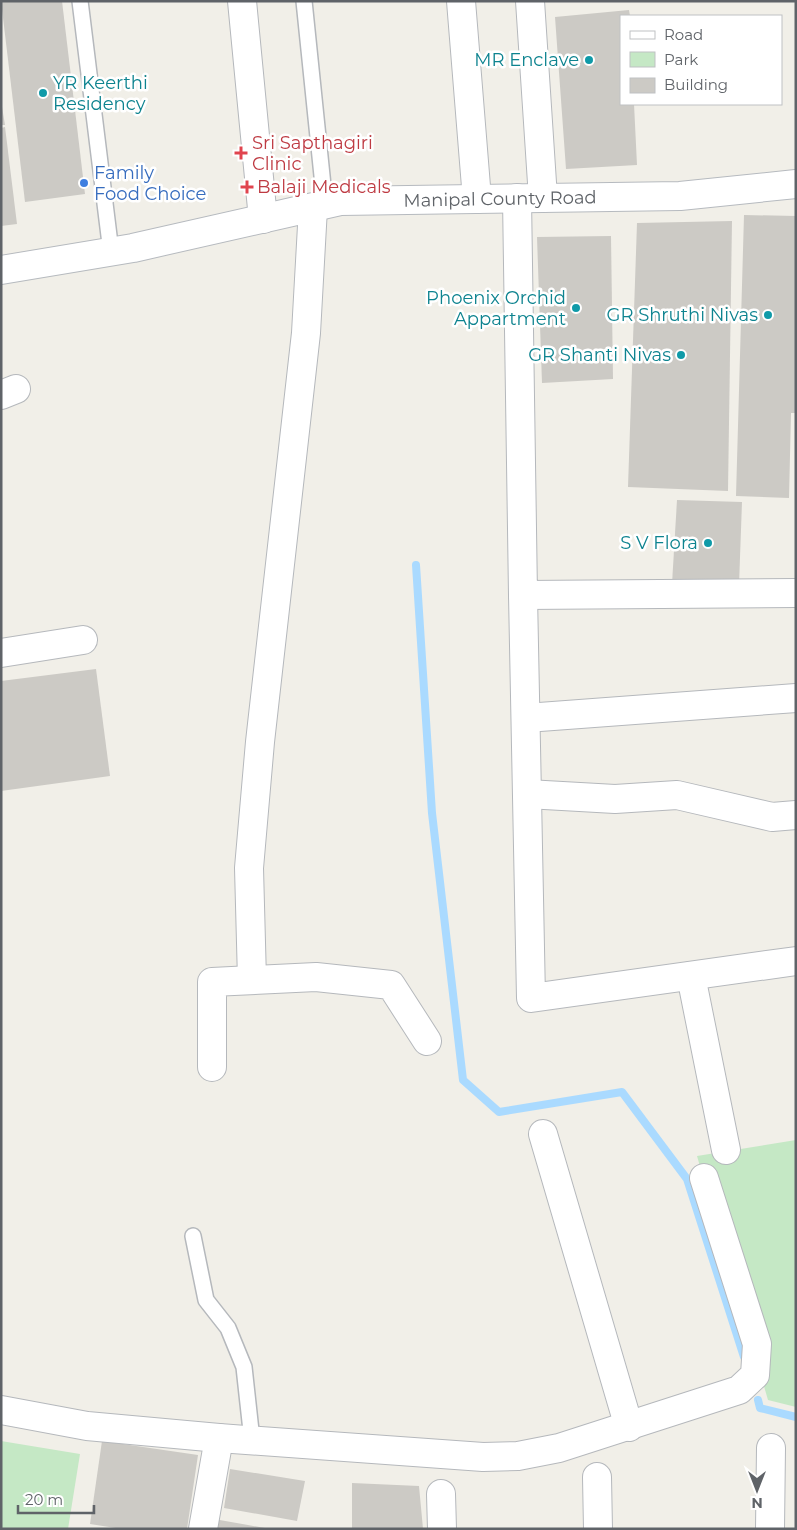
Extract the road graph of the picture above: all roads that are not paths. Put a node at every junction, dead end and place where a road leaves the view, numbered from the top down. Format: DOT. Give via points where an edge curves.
graph roads {
  1 [pos="80,1"];
  2 [pos="242,1"];
  3 [pos="304,1"];
  4 [pos="461,1"];
  5 [pos="530,1"];
  6 [pos="796,184"];
  7 [pos="530,198"];
  8 [pos="476,199"];
  9 [pos="319,206"];
  10 [pos="262,218"];
  11 [pos="111,252"];
  12 [pos="1,270"];
  13 [pos="524,594"];
  14 [pos="796,594"];
  15 [pos="83,640"];
  16 [pos="1,653"];
  17 [pos="796,698"];
  18 [pos="526,718"];
  19 [pos="527,794"];
  20 [pos="796,815"];
  21 [pos="796,961"];
  22 [pos="691,976"];
  23 [pos="252,980"];
  24 [pos="427,1041"];
  25 [pos="212,1067"];
  26 [pos="543,1134"];
  27 [pos="726,1150"];
  28 [pos="704,1178"];
  29 [pos="193,1236"];
  30 [pos="1,1410"];
  31 [pos="629,1427"];
  32 [pos="219,1438"];
  33 [pos="252,1440"];
  34 [pos="771,1448"];
  35 [pos="597,1477"];
  36 [pos="441,1494"];
  37 [pos="203,1529"];
  38 [pos="442,1529"];
  39 [pos="598,1529"];
  40 [pos="770,1529"];
  1 -- 11 [label="lane"];
  2 -- 10 [label="street"];
  3 -- 9 [label="lane"];
  4 -- 8 [label="street"];
  5 -- 7 [label="street"];
  6 -- 7 [label="street, Manipal County Road" via="680,196"];
  7 -- 8 [label="street, Manipal County Road"];
  7 -- 13 [label="street"];
  8 -- 9 [label="street, Manipal County Road" via="340,201"];
  9 -- 10 [label="street, Manipal County Road"];
  9 -- 23 [label="street" via="249,868"];
  10 -- 11 [label="street, Manipal County Road"];
  11 -- 12 [label="street, Manipal County Road"];
  13 -- 14 [label="street"];
  13 -- 18 [label="street"];
  15 -- 16 [label="street"];
  17 -- 18 [label="street"];
  18 -- 19 [label="street"];
  19 -- 20 [label="street" via="615,800 677,795 772,817"];
  19 -- 22 [label="street" via="530,998"];
  21 -- 22 [label="street"];
  22 -- 27 [label="street"];
  23 -- 24 [label="street" via="316,977 391,985"];
  23 -- 25 [label="street" via="212,982"];
  26 -- 31 [label="street"];
  28 -- 31 [label="street" via="756,1344 755,1375 740,1390"];
  29 -- 33 [label="lane" via="206,1300 228,1328 244,1367"];
  30 -- 32 [label="street" via="87,1426"];
  31 -- 33 [label="street" via="559,1448 518,1456 483,1457"];
  32 -- 33 [label="street"];
  32 -- 37 [label="street"];
  34 -- 40 [label="street"];
  35 -- 39 [label="street"];
  36 -- 38 [label="street"];
}
